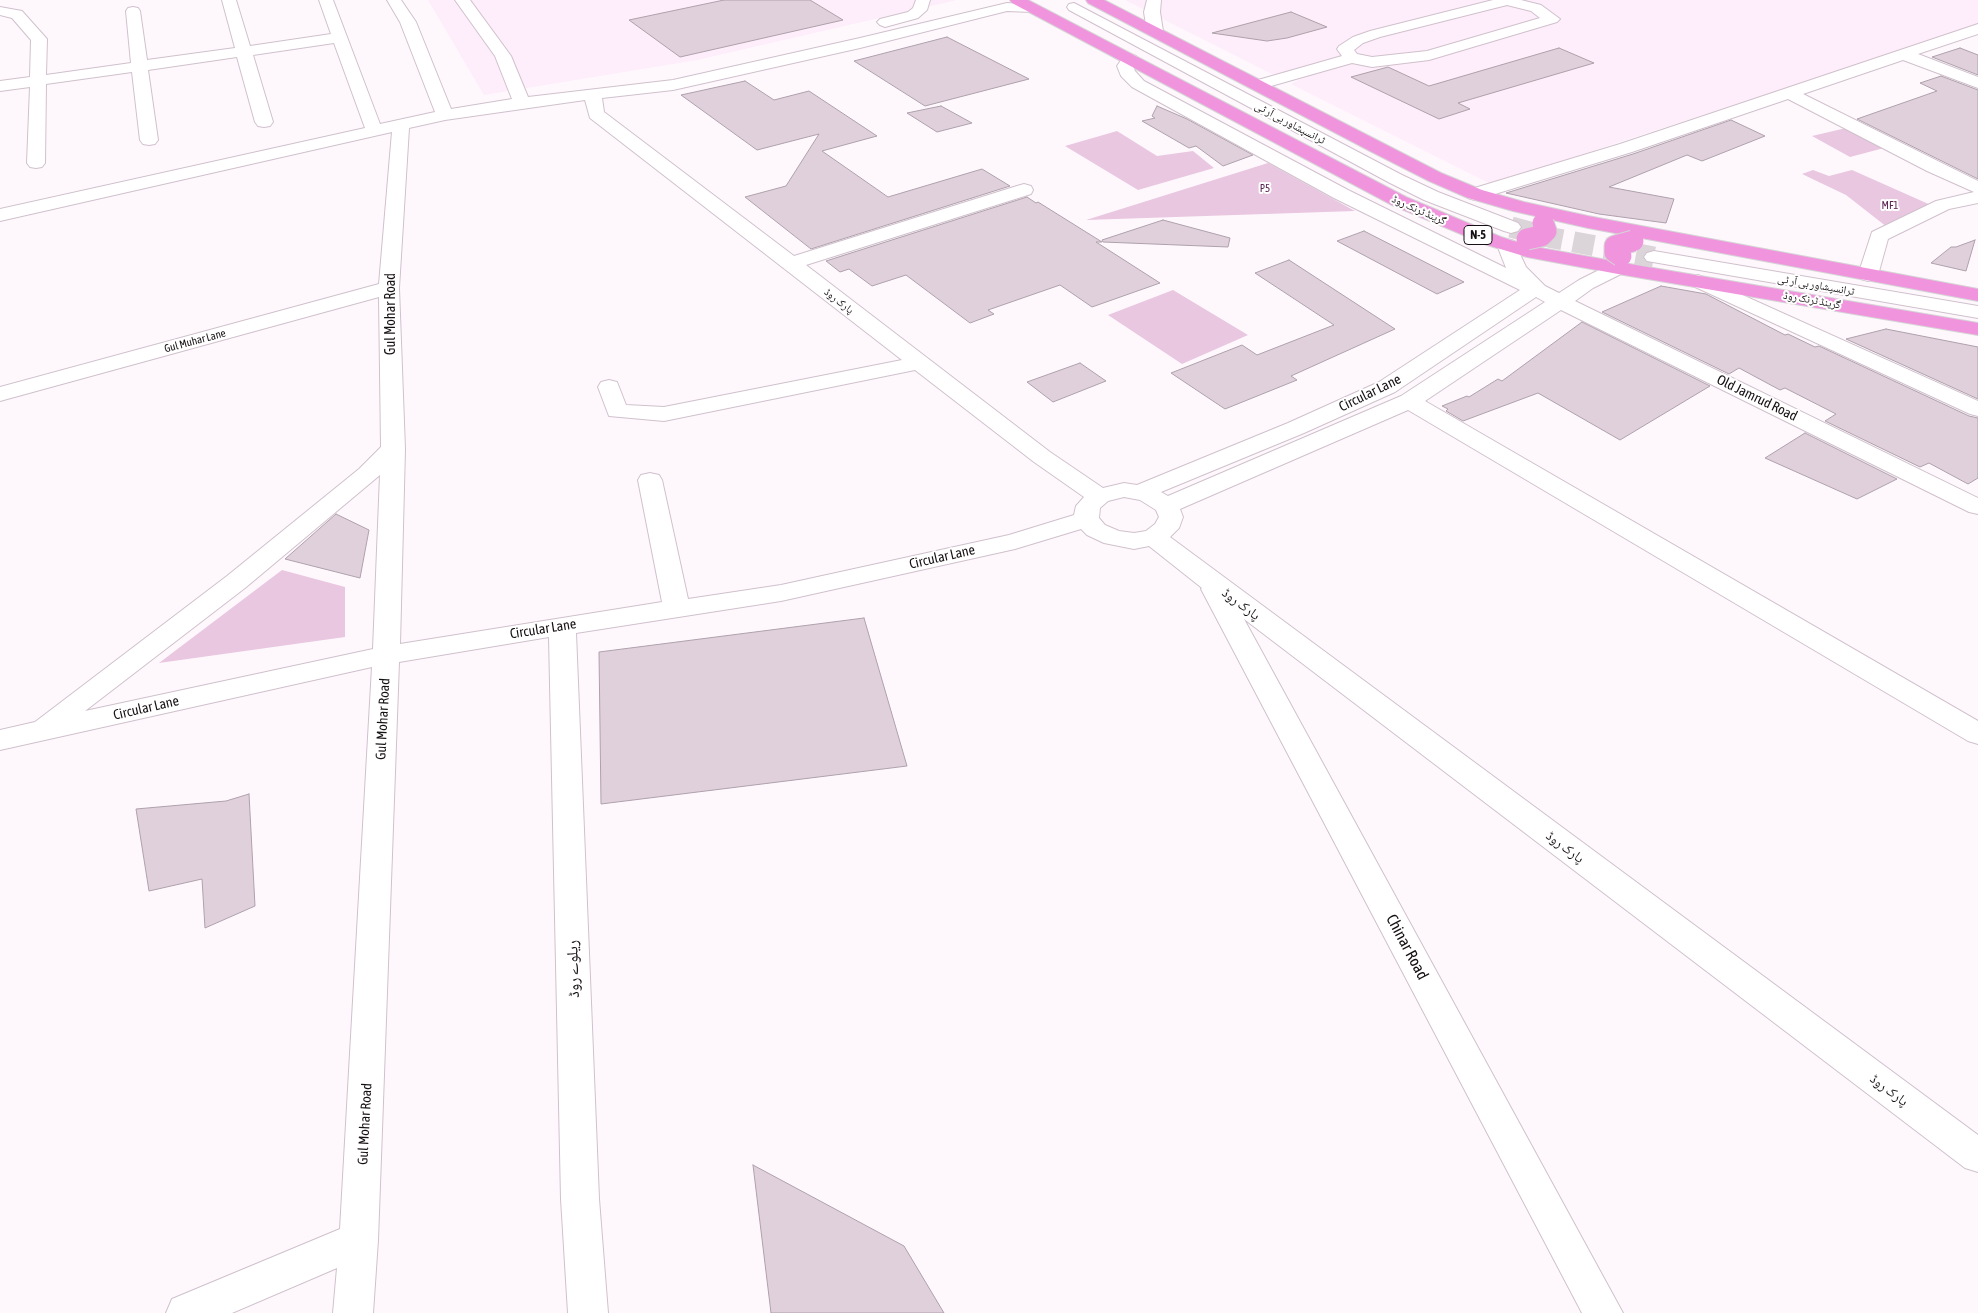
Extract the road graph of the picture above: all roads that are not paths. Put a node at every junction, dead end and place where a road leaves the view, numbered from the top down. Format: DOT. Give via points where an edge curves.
graph roads {
  1 [pos="229,0"];
  2 [pos="326,0"];
  3 [pos="394,0"];
  4 [pos="462,0"];
  5 [pos="923,0"];
  6 [pos="991,0"];
  7 [pos="1093,0"];
  8 [pos="1154,0"];
  9 [pos="1065,3"];
  10 [pos="1019,5"];
  11 [pos="950,8"];
  12 [pos="0,11"];
  13 [pos="133,11"];
  14 [pos="928,27"];
  15 [pos="1978,29"];
  16 [pos="1155,31"];
  17 [pos="339,38"];
  18 [pos="860,43"];
  19 [pos="244,51"];
  20 [pos="1903,54"];
  21 [pos="1130,58"];
  22 [pos="1352,58"];
  23 [pos="140,66"];
  24 [pos="38,81"];
  25 [pos="1978,83"];
  26 [pos="1256,85"];
  27 [pos="0,86"];
  28 [pos="1789,93"];
  29 [pos="593,96"];
  30 [pos="522,102"];
  31 [pos="445,115"];
  32 [pos="264,122"];
  33 [pos="401,125"];
  34 [pos="374,130"];
  35 [pos="149,140"];
  36 [pos="36,163"];
  37 [pos="1978,188"];
  38 [pos="1024,190"];
  39 [pos="1475,194"];
  40 [pos="1978,197"];
  41 [pos="1520,207"];
  42 [pos="0,216"];
  43 [pos="1515,248"];
  44 [pos="1654,257"];
  45 [pos="790,264"];
  46 [pos="1612,265"];
  47 [pos="1844,271"];
  48 [pos="1868,275"];
  49 [pos="1698,280"];
  50 [pos="389,288"];
  51 [pos="1536,288"];
  52 [pos="1978,294"];
  53 [pos="1562,301"];
  54 [pos="1978,312"];
  55 [pos="1978,321"];
  56 [pos="1978,329"];
  57 [pos="919,363"];
  58 [pos="609,387"];
  59 [pos="0,394"];
  60 [pos="1409,401"];
  61 [pos="1978,409"];
  62 [pos="394,449"];
  63 [pos="650,480"];
  64 [pos="1141,492"];
  65 [pos="1099,496"];
  66 [pos="1167,506"];
  67 [pos="1978,507"];
  68 [pos="1086,519"];
  69 [pos="1154,536"];
  70 [pos="1210,581"];
  71 [pos="677,609"];
  72 [pos="562,626"];
  73 [pos="386,654"];
  74 [pos="40,731"];
  75 [pos="1978,734"];
  76 [pos="0,740"];
  77 [pos="1978,1156"];
  78 [pos="359,1240"];
  79 [pos="186,1313"];
  80 [pos="353,1313"];
  81 [pos="588,1313"];
  82 [pos="1603,1313"];
  1 -- 19 [label="street"];
  2 -- 17 [label="street"];
  3 -- 31 [label="street" via="408,22"];
  4 -- 30 [label="street" via="503,56"];
  5 -- 18 [label="street" via="920,10 913,15 849,32 847,35"];
  6 -- 10 [label="street"];
  7 -- 16 [label="highway"];
  8 -- 16 [label="street"];
  9 -- 43 [label="street, ٹرانسپشاور بی آر ٹی" via="1431,196"];
  10 -- 14 [label="street"];
  10 -- 21 [label="highway, گرینڈ ٹرنک روڈ / N-5"];
  11 -- 14 [label="street"];
  12 -- 24 [label="street" via="16,14 39,38"];
  13 -- 23 [label="street"];
  14 -- 18 [label="street"];
  15 -- 20 [label="street"];
  16 -- 26 [label="highway"];
  17 -- 19 [label="street"];
  17 -- 34 [label="street"];
  18 -- 29 [label="street" via="701,80"];
  19 -- 23 [label="street"];
  19 -- 32 [label="street"];
  20 -- 25 [label="street"];
  20 -- 28 [label="street"];
  21 -- 43 [label="highway, گرینڈ ٹرنک روڈ / N-5" via="1399,202"];
  21 -- 51 [label="street, Old Jamrud Road" via="1127,73 1153,93 1341,194"];
  22 -- 22 [label="street" via="1346,49 1358,40 1507,1 1536,8 1552,19 1429,55 1372,62"];
  22 -- 26 [label="street"];
  23 -- 24 [label="street"];
  23 -- 35 [label="street"];
  24 -- 27 [label="street"];
  24 -- 36 [label="street"];
  26 -- 39 [label="highway" via="1435,177"];
  28 -- 37 [label="street"];
  28 -- 39 [label="street"];
  29 -- 30 [label="street"];
  29 -- 45 [label="street, پارک روڈ" via="596,114"];
  30 -- 31 [label="street"];
  31 -- 33 [label="street"];
  33 -- 34 [label="street"];
  33 -- 50 [label="street, Gul Mohar Road"];
  34 -- 42 [label="street"];
  38 -- 45 [label="street"];
  39 -- 41 [label="highway"];
  40 -- 48 [label="street" via="1943,205 1879,236"];
  41 -- 43 [label="highway, bridge" via="1543,223 1546,232"];
  41 -- 47 [label="highway"];
  43 -- 46 [label="highway, گرینڈ ٹرنک روڈ / N-5"];
  43 -- 51 [label="street"];
  44 -- 54 [label="street, ٹرانسپشاور بی آر ٹی"];
  45 -- 57 [label="street, پارک روڈ"];
  46 -- 47 [label="highway"];
  46 -- 49 [label="highway, گرینڈ ٹرنک روڈ / N-5"];
  46 -- 53 [label="street"];
  46 -- 55 [label="highway" via="1653,264"];
  47 -- 48 [label="highway"];
  48 -- 52 [label="highway"];
  49 -- 56 [label="highway, گرینڈ ٹرنک روڈ / N-5"];
  49 -- 61 [label="street"];
  50 -- 59 [label="street, Gul Muhar Lane"];
  50 -- 62 [label="street, Gul Mohar Road"];
  51 -- 53 [label="street, Old Jamrud Road"];
  51 -- 64 [label="street, Circular Lane" via="1387,386 1296,428"];
  53 -- 60 [label="street"];
  53 -- 67 [label="street, Old Jamrud Road"];
  57 -- 58 [label="street" via="664,414 617,411"];
  57 -- 65 [label="street, پارک روڈ" via="1042,458"];
  60 -- 66 [label="street"];
  60 -- 75 [label="street"];
  62 -- 73 [label="street, Gul Mohar Road"];
  62 -- 74 [label="street" via="236,582"];
  63 -- 71 [label="street"];
  64 -- 65 [label="street" via="1117,491"];
  64 -- 66 [label="street"];
  65 -- 68 [label="street" via="1088,506"];
  66 -- 69 [label="street" via="1171,517 1169,525"];
  68 -- 69 [label="street" via="1096,530 1113,538 1134,540"];
  68 -- 71 [label="street, Circular Lane" via="1015,541 790,591"];
  69 -- 70 [label="street, پارک روڈ"];
  70 -- 77 [label="street, پارک روڈ"];
  70 -- 82 [label="street, Chinar Road"];
  71 -- 72 [label="street, Circular Lane"];
  72 -- 73 [label="street, Circular Lane"];
  72 -- 81 [label="street, ریلوے روڈ" via="580,1189"];
  73 -- 74 [label="street, Circular Lane"];
  73 -- 78 [label="street, Gul Mohar Road"];
  74 -- 76 [label="street, Circular Lane"];
  78 -- 79 [label="street"];
  78 -- 80 [label="street, Gul Mohar Road"];
}
